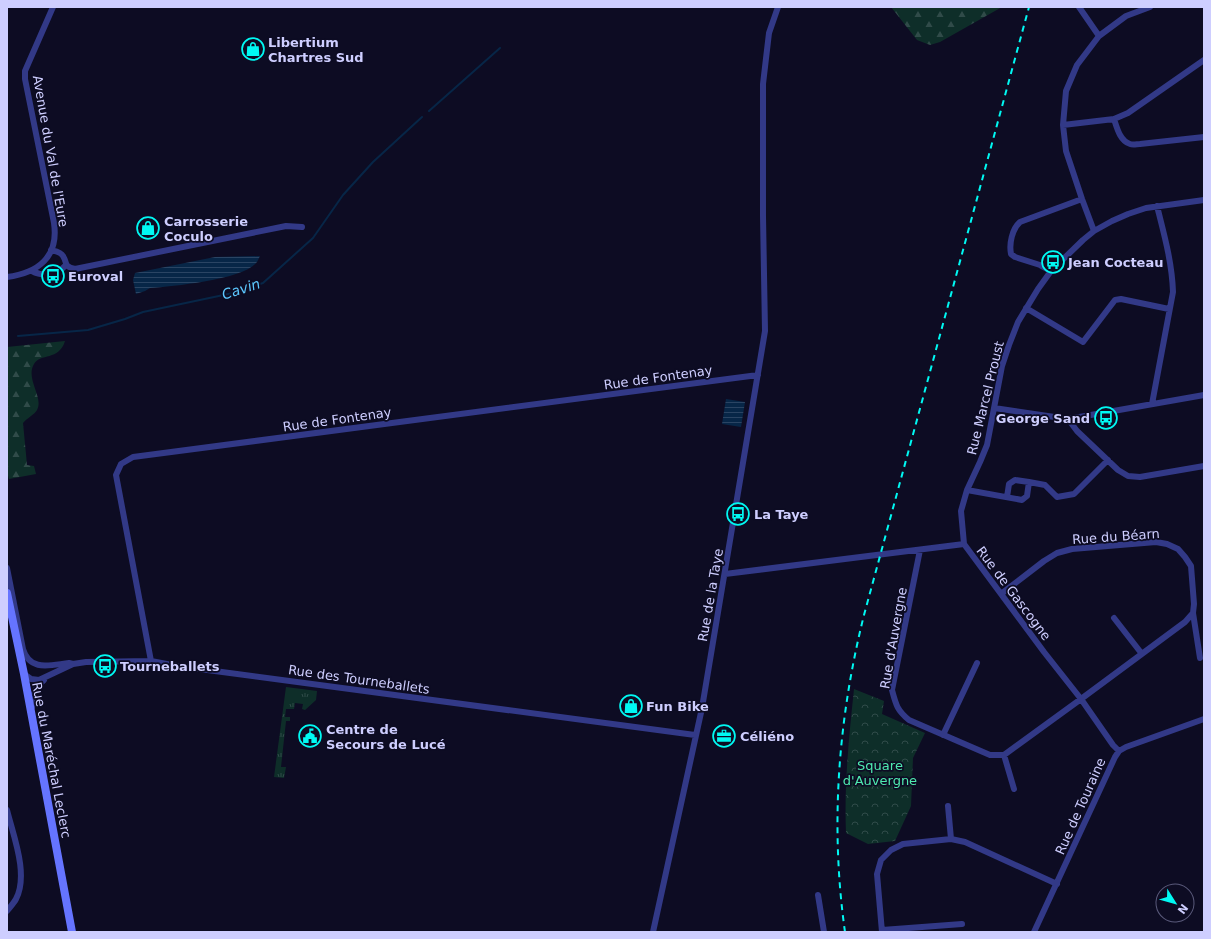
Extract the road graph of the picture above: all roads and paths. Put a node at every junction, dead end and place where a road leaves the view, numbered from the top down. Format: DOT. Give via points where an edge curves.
graph roads {
  1 [pos="52,7"];
  2 [pos="778,7"];
  3 [pos="1079,7"];
  4 [pos="1150,7"];
  5 [pos="1099,36"];
  6 [pos="1204,60"];
  7 [pos="1114,119"];
  8 [pos="1063,125"];
  9 [pos="1204,137"];
  10 [pos="1082,199"];
  11 [pos="1204,200"];
  12 [pos="1157,206"];
  13 [pos="302,227"];
  14 [pos="1094,231"];
  15 [pos="52,250"];
  16 [pos="66,265"];
  17 [pos="32,271"];
  18 [pos="1051,271"];
  19 [pos="7,277"];
  20 [pos="1026,308"];
  21 [pos="1169,309"];
  22 [pos="758,375"];
  23 [pos="1204,395"];
  24 [pos="1152,404"];
  25 [pos="994,408"];
  26 [pos="1068,419"];
  27 [pos="1108,460"];
  28 [pos="1204,466"];
  29 [pos="1029,482"];
  30 [pos="967,490"];
  31 [pos="1007,497"];
  32 [pos="964,544"];
  33 [pos="920,550"];
  34 [pos="7,568"];
  35 [pos="725,574"];
  36 [pos="7,593"];
  37 [pos="1001,594"];
  38 [pos="1193,613"];
  39 [pos="1114,618"];
  40 [pos="1142,654"];
  41 [pos="1200,658"];
  42 [pos="152,661"];
  43 [pos="977,663"];
  44 [pos="73,664"];
  45 [pos="24,674"];
  46 [pos="45,678"];
  47 [pos="1081,699"];
  48 [pos="32,716"];
  49 [pos="1204,719"];
  50 [pos="944,734"];
  51 [pos="695,735"];
  52 [pos="1119,751"];
  53 [pos="1004,755"];
  54 [pos="1014,789"];
  55 [pos="948,806"];
  56 [pos="7,810"];
  57 [pos="951,839"];
  58 [pos="1057,884"];
  59 [pos="818,895"];
  60 [pos="7,912"];
  61 [pos="962,924"];
  62 [pos="882,931"];
  63 [pos="72,932"];
  64 [pos="652,932"];
  65 [pos="824,932"];
  66 [pos="1034,932"];
  1 -- 15 [label="street, Avenue du Val de l'Eure" via="25,71 54,223"];
  2 -- 22 [label="street, Rue de la Taye" via="770,33 763,84 765,331"];
  3 -- 5 [label="street"];
  4 -- 5 [label="street" via="1126,16"];
  5 -- 8 [label="street" via="1077,65 1066,92"];
  6 -- 7 [label="street" via="1128,113"];
  7 -- 8 [label="street"];
  7 -- 9 [label="street" via="1121,137 1130,144"];
  8 -- 10 [label="street" via="1066,151"];
  10 -- 14 [label="street"];
  10 -- 18 [label="street" via="1015,226 1011,254"];
  11 -- 12 [label="street, Rue Marcel Proust"];
  12 -- 14 [label="street, Rue Marcel Proust" via="1128,214"];
  12 -- 21 [label="street" via="1173,277"];
  13 -- 16 [label="street" via="286,226 75,268"];
  14 -- 18 [label="street, Rue Marcel Proust"];
  15 -- 16 [label="street" via="63,256"];
  15 -- 17 [label="street"];
  16 -- 17 [label="street" via="49,275 39,275"];
  17 -- 19 [label="street"];
  18 -- 20 [label="street, Rue Marcel Proust"];
  20 -- 21 [label="street" via="1083,342 1115,300"];
  20 -- 25 [label="street, Rue Marcel Proust" via="1018,322 1002,366"];
  21 -- 24 [label="street"];
  22 -- 35 [label="street, Rue de la Taye"];
  22 -- 42 [label="street, Rue de Fontenay" via="133,457 121,464 116,475"];
  23 -- 24 [label="street"];
  24 -- 26 [label="street"];
  25 -- 26 [label="street"];
  25 -- 30 [label="street, Rue Marcel Proust" via="986,445"];
  26 -- 27 [label="street"];
  27 -- 28 [label="street" via="1128,476 1140,477"];
  27 -- 29 [label="street" via="1074,494 1057,497 1045,485"];
  29 -- 31 [label="street" via="1015,480 1009,484"];
  29 -- 31 [label="street" via="1027,496 1022,500"];
  30 -- 31 [label="street"];
  30 -- 32 [label="street, Rue Marcel Proust" via="960,511"];
  32 -- 33 [label="street, Rue de Gascogne"];
  32 -- 37 [label="street, Rue de Gascogne"];
  33 -- 35 [label="street, Rue de Gascogne"];
  33 -- 50 [label="street, Rue d'Auvergne" via="892,690 900,713 909,720"];
  34 -- 44 [label="street" via="25,655 38,665"];
  35 -- 51 [label="street, Rue de la Taye"];
  36 -- 45 [label="main road, Rue du Maréchal Leclerc"];
  37 -- 38 [label="street, Rue du Béarn" via="1057,553 1072,549 1156,542 1178,549 1191,566"];
  37 -- 47 [label="street, Rue de Gascogne"];
  38 -- 40 [label="street" via="1186,622"];
  38 -- 41 [label="street, Rue du Béarn"];
  39 -- 40 [label="street"];
  40 -- 47 [label="street"];
  42 -- 44 [label="street, Rue des Tourneballets"];
  42 -- 51 [label="street, Rue des Tourneballets"];
  43 -- 50 [label="street"];
  44 -- 46 [label="street, Rue des Tourneballets"];
  45 -- 46 [label="street" via="34,680"];
  45 -- 48 [label="main road, Rue du Maréchal Leclerc"];
  46 -- 48 [label="street" via="33,692"];
  47 -- 52 [label="street, Rue de Gascogne"];
  47 -- 53 [label="street"];
  48 -- 63 [label="main road, Rue du Maréchal Leclerc"];
  49 -- 52 [label="street, Rue de Touraine"];
  50 -- 53 [label="street, Rue d'Auvergne" via="990,755"];
  51 -- 64 [label="street, Rue de la Taye"];
  52 -- 58 [label="street, Rue de Touraine"];
  53 -- 54 [label="street"];
  55 -- 57 [label="street"];
  56 -- 60 [label="street" via="20,861 21,883 16,899"];
  57 -- 58 [label="street" via="965,842"];
  57 -- 62 [label="street" via="903,844 891,850 881,860 877,874"];
  58 -- 66 [label="street, Rue de Touraine"];
  59 -- 65 [label="street"];
  61 -- 62 [label="street"];
}
